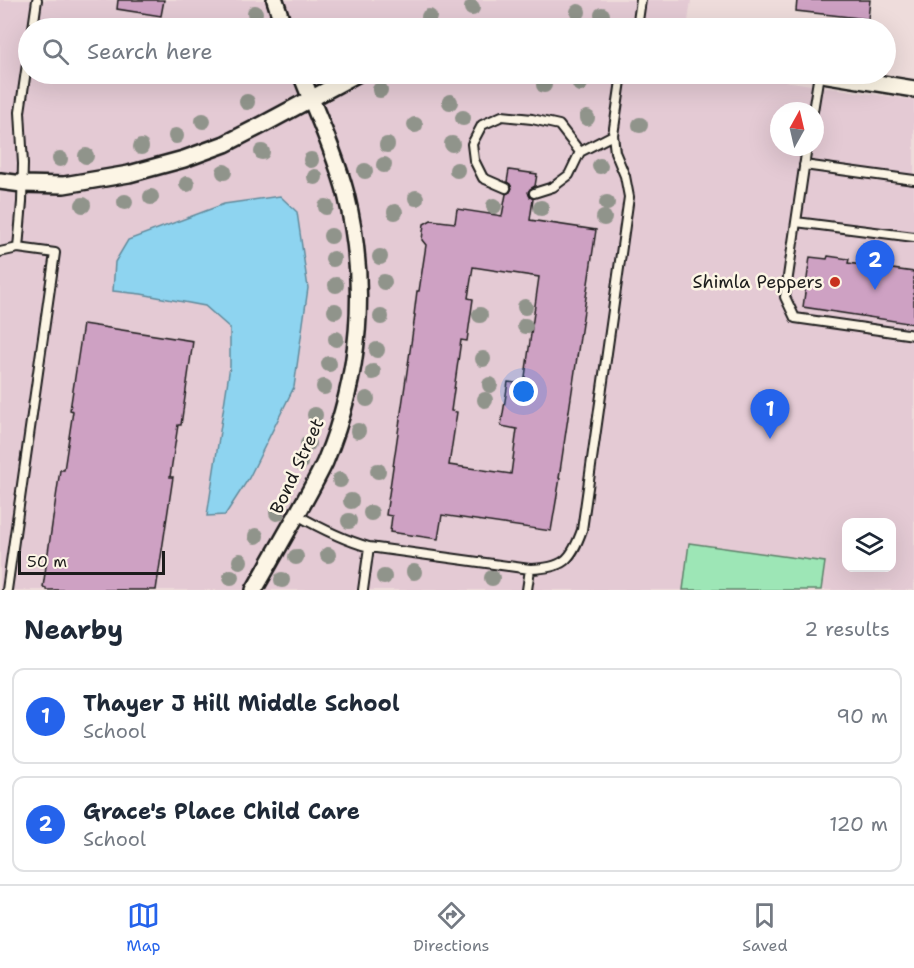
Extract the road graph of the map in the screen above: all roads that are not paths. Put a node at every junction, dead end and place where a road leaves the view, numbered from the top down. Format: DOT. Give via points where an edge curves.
graph roads {
  1 [pos="37,0"];
  2 [pos="275,0"];
  3 [pos="641,0"];
  4 [pos="34,18"];
  5 [pos="281,18"];
  6 [pos="638,18"];
  7 [pos="24,84"];
  8 [pos="306,84"];
  9 [pos="339,84"];
  10 [pos="621,84"];
  11 [pos="818,84"];
  12 [pos="883,84"];
  13 [pos="914,89"];
  14 [pos="311,99"];
  15 [pos="815,102"];
  16 [pos="613,135"];
  17 [pos="580,152"];
  18 [pos="806,156"];
  19 [pos="804,165"];
  20 [pos="914,180"];
  21 [pos="0,181"];
  22 [pos="22,184"];
  23 [pos="506,188"];
  24 [pos="534,193"];
  25 [pos="796,222"];
  26 [pos="914,237"];
  27 [pos="18,248"];
  28 [pos="0,252"];
  29 [pos="914,335"];
  30 [pos="297,515"];
  31 [pos="369,547"];
  32 [pos="530,569"];
  33 [pos="7,590"];
  34 [pos="254,590"];
  35 [pos="363,590"];
  36 [pos="527,590"];
  1 -- 4 [label="lane"];
  2 -- 5 [label="street"];
  3 -- 6 [label="lane"];
  7 -- 22 [label="lane" via="20,112"];
  8 -- 14 [label="street, Bond Street"];
  9 -- 14 [label="street"];
  10 -- 16 [label="lane"];
  11 -- 15 [label="lane"];
  12 -- 13 [label="street"];
  14 -- 22 [label="street" via="225,144 165,165 64,185"];
  14 -- 30 [label="street, Bond Street" via="347,200 356,245 360,301 348,393 324,464"];
  16 -- 17 [label="lane"];
  16 -- 32 [label="lane" via="629,197 582,530 568,558 546,569"];
  17 -- 23 [label="lane" via="559,125 502,116 482,125 472,144 474,160 483,178"];
  17 -- 24 [label="lane" via="568,176 553,188"];
  18 -- 19 [label="lane"];
  19 -- 20 [label="lane"];
  19 -- 25 [label="lane"];
  21 -- 22 [label="street"];
  22 -- 27 [label="lane"];
  25 -- 26 [label="lane"];
  25 -- 29 [label="lane" via="784,297 795,318"];
  27 -- 28 [label="lane"];
  27 -- 33 [label="lane" via="56,254"];
  30 -- 31 [label="lane" via="351,543"];
  30 -- 34 [label="street, Bond Street"];
  31 -- 32 [label="lane"];
  31 -- 35 [label="lane"];
  32 -- 36 [label="lane"];
}
